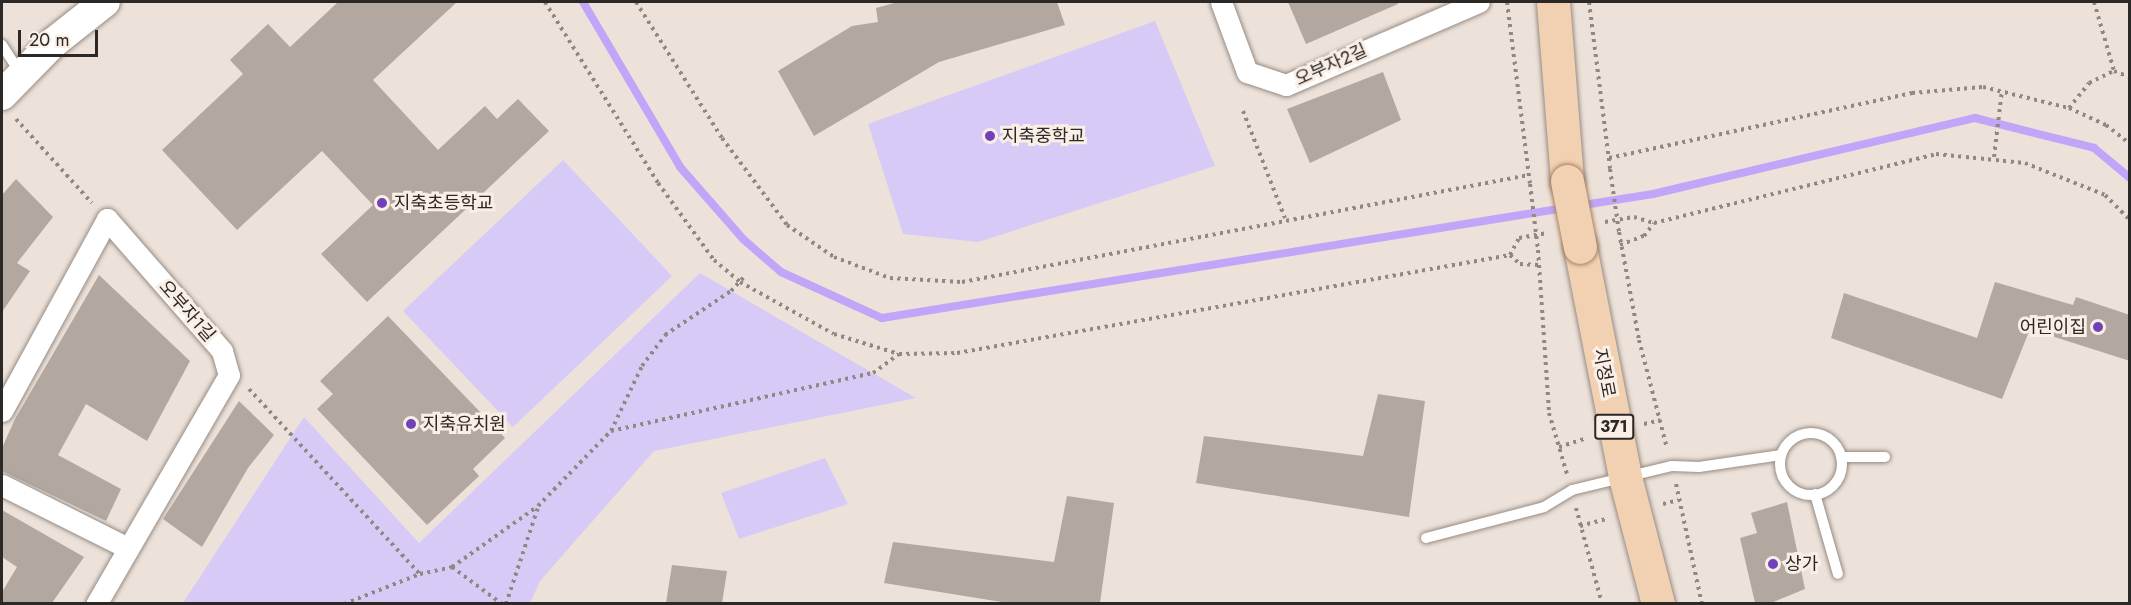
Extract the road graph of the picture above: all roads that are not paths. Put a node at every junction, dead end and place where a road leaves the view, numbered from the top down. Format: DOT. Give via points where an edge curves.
graph roads {
  1 [pos="105,2"];
  2 [pos="1221,2"];
  3 [pos="1479,2"];
  4 [pos="1554,2"];
  5 [pos="1447,7"];
  6 [pos="2,45"];
  7 [pos="13,96"];
  8 [pos="2,411"];
  9 [pos="1781,455"];
  10 [pos="1841,457"];
  11 [pos="1885,458"];
  12 [pos="1625,477"];
  13 [pos="2,485"];
  14 [pos="1815,494"];
  15 [pos="1426,538"];
  16 [pos="128,548"];
  17 [pos="1838,574"];
  18 [pos="96,603"];
  19 [pos="1658,603"];
  1 -- 7 [label="main road"];
  2 -- 5 [label="street, 오부자2길" via="1247,72 1286,85"];
  3 -- 5 [label="street, 오부자2길"];
  4 -- 12 [label="main road, 지정로 / 371, bridge" via="1568,181"];
  6 -- 7 [label="lane"];
  8 -- 16 [label="street, 오부자1길" via="107,219 222,351 229,375"];
  9 -- 10 [label="lane" via="1792,439 1811,432 1831,440"];
  9 -- 12 [label="lane" via="1699,467 1672,466"];
  9 -- 14 [label="lane" via="1787,484 1805,495"];
  10 -- 11 [label="lane"];
  10 -- 14 [label="lane" via="1834,485"];
  12 -- 15 [label="lane" via="1572,490 1544,507"];
  12 -- 19 [label="main road, 지정로 / 371"];
  13 -- 16 [label="street"];
  14 -- 17 [label="lane"];
  16 -- 18 [label="street"];
}
